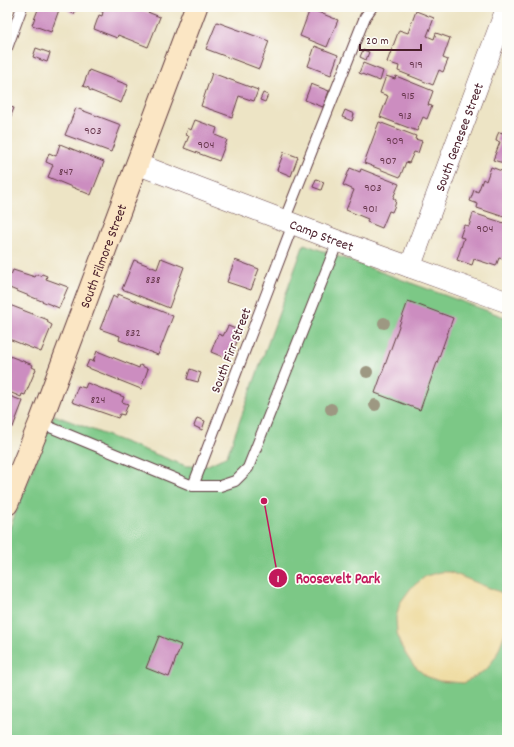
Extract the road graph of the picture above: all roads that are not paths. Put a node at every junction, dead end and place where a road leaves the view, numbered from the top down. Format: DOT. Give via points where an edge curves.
graph roads {
  1 [pos="22,7"];
  2 [pos="196,7"];
  3 [pos="372,7"];
  4 [pos="507,7"];
  5 [pos="7,48"];
  6 [pos="137,164"];
  7 [pos="289,222"];
  8 [pos="338,241"];
  9 [pos="410,267"];
  10 [pos="507,302"];
  11 [pos="40,423"];
  12 [pos="193,486"];
  13 [pos="7,504"];
  1 -- 5 [label="lane"];
  2 -- 6 [label="street, South Filmore Street"];
  3 -- 7 [label="lane, South Firr Street" via="365,17"];
  4 -- 9 [label="street, South Genesee Street"];
  6 -- 7 [label="street, Camp Street"];
  6 -- 11 [label="street, South Filmore Street"];
  7 -- 8 [label="street, Camp Street"];
  7 -- 12 [label="lane, South Firr Street"];
  8 -- 9 [label="street, Camp Street"];
  8 -- 12 [label="lane" via="248,468 235,482 220,486"];
  9 -- 10 [label="street, Camp Street"];
  11 -- 12 [label="lane"];
  11 -- 13 [label="street, South Filmore Street"];
}
